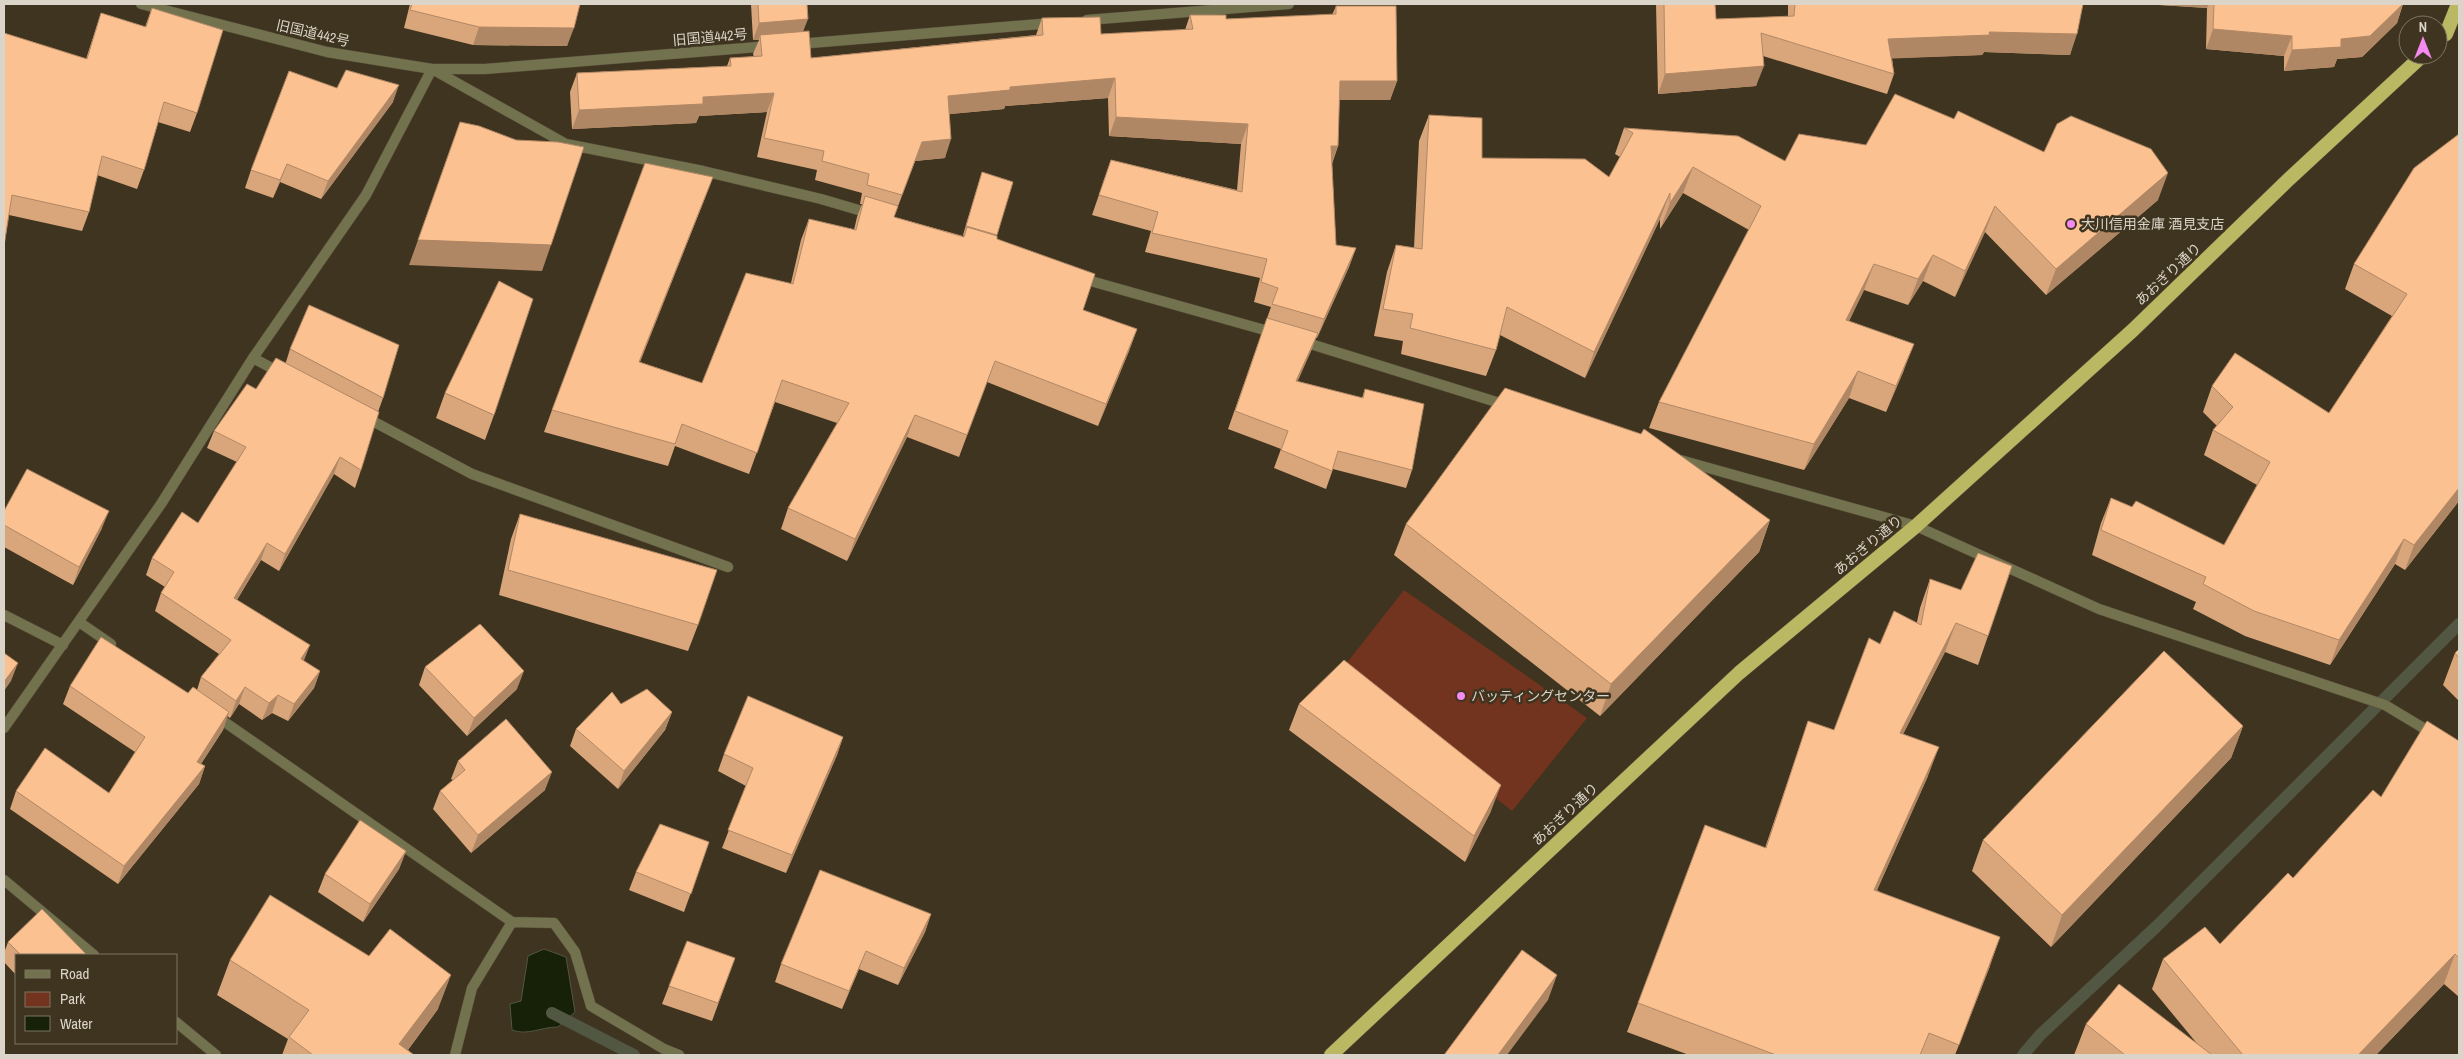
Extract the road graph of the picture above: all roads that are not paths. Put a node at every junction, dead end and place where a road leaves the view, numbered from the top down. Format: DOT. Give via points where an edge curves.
graph roads {
  1 [pos="141,4"];
  2 [pos="1289,4"];
  3 [pos="2458,4"];
  4 [pos="1080,21"];
  5 [pos="1061,22"];
  6 [pos="2459,23"];
  7 [pos="2448,25"];
  8 [pos="2448,32"];
  9 [pos="2412,65"];
  10 [pos="432,69"];
  11 [pos="887,219"];
  12 [pos="1074,276"];
  13 [pos="253,358"];
  14 [pos="288,377"];
  15 [pos="1518,409"];
  16 [pos="358,414"];
  17 [pos="1669,457"];
  18 [pos="1916,526"];
  19 [pos="728,567"];
  20 [pos="4,615"];
  21 [pos="79,622"];
  22 [pos="63,645"];
  23 [pos="120,650"];
  24 [pos="210,712"];
  25 [pos="4,728"];
  26 [pos="2443,740"];
  27 [pos="4,880"];
  28 [pos="512,922"];
  29 [pos="93,954"];
  30 [pos="178,1024"];
  31 [pos="216,1055"];
  32 [pos="455,1055"];
  33 [pos="679,1055"];
  34 [pos="1331,1055"];
  1 -- 10 [label="street, 旧国道442号" via="327,52"];
  2 -- 4 [label="street"];
  3 -- 7 [label="highway"];
  5 -- 10 [label="street, 旧国道442号" via="486,69"];
  6 -- 8 [label="highway"];
  9 -- 18 [label="highway, あおぎり通り" via="2133,330"];
  10 -- 11 [label="street" via="566,144 703,171 821,199"];
  10 -- 13 [label="street" via="366,195"];
  12 -- 15 [label="street" via="1248,325"];
  13 -- 14 [label="street"];
  13 -- 21 [label="street" via="161,504"];
  16 -- 19 [label="street" via="472,474"];
  17 -- 18 [label="street"];
  18 -- 26 [label="street" via="2099,609 2385,705"];
  18 -- 34 [label="highway, あおぎり通り" via="1739,673"];
  20 -- 22 [label="street"];
  21 -- 22 [label="street"];
  21 -- 23 [label="street"];
  22 -- 25 [label="street"];
  24 -- 28 [label="street"];
  27 -- 29 [label="street"];
  28 -- 32 [label="street" via="472,988"];
  28 -- 33 [label="street" via="554,923 574,952 591,1006 664,1050"];
  30 -- 31 [label="street"];
}
